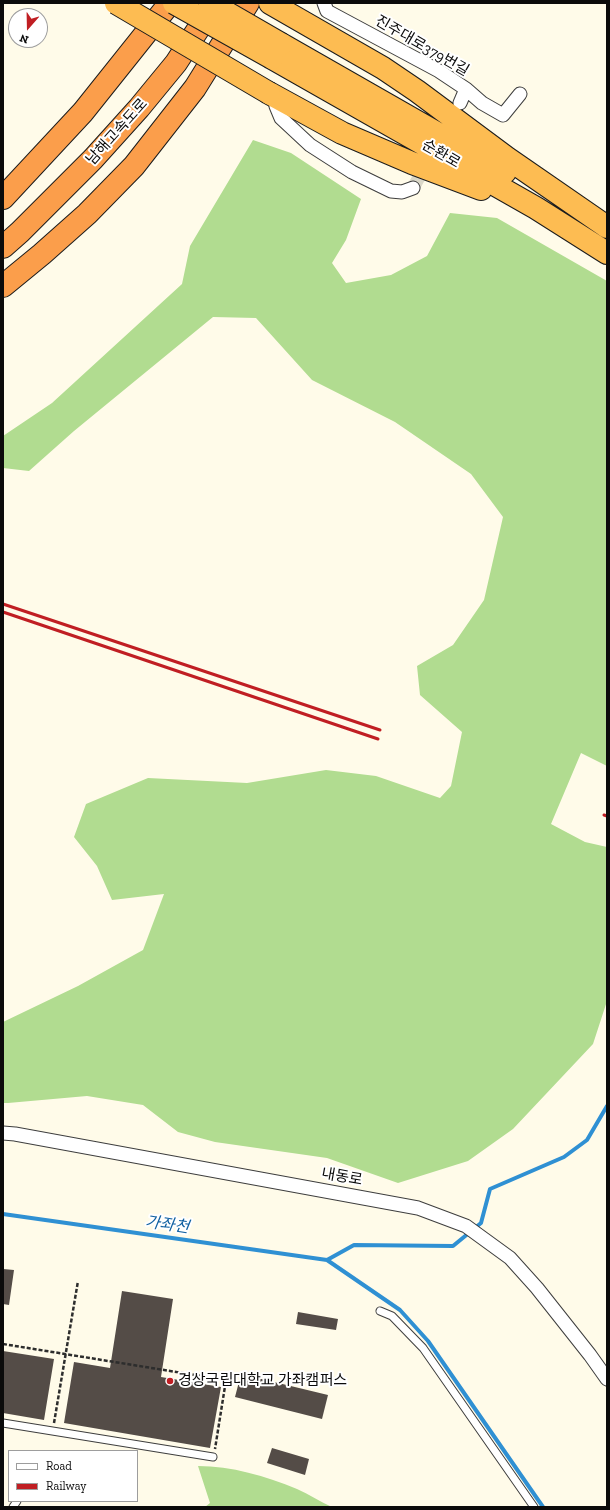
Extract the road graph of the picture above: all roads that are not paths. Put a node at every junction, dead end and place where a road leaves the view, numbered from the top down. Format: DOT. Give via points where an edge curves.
graph roads {
  1 [pos="116,3"];
  2 [pos="170,3"];
  3 [pos="174,3"];
  4 [pos="210,3"];
  5 [pos="215,3"];
  6 [pos="248,3"];
  7 [pos="270,3"];
  8 [pos="324,3"];
  9 [pos="277,51"];
  10 [pos="466,90"];
  11 [pos="520,94"];
  12 [pos="272,95"];
  13 [pos="460,103"];
  14 [pos="413,188"];
  15 [pos="3,198"];
  16 [pos="607,228"];
  17 [pos="3,247"];
  18 [pos="607,254"];
  19 [pos="3,286"];
  20 [pos="3,1133"];
  21 [pos="380,1311"];
  22 [pos="607,1379"];
  23 [pos="3,1424"];
  24 [pos="213,1457"];
  25 [pos="534,1507"];
  1 -- 12 [label="highway, bridge"];
  2 -- 15 [label="highway" via="83,112"];
  3 -- 9 [label="highway, bridge"];
  4 -- 9 [label="highway, bridge"];
  5 -- 17 [label="highway, 남해고속도로" via="176,63 139,108 93,159"];
  6 -- 19 [label="highway" via="195,88 134,166 87,214"];
  7 -- 16 [label="highway" via="383,68"];
  8 -- 10 [label="street, 진주대로379번길" via="327,11 439,71"];
  9 -- 16 [label="highway, 순환로"];
  9 -- 18 [label="highway, 순환로"];
  10 -- 11 [label="street, 진주대로379번길" via="503,115"];
  10 -- 13 [label="street"];
  12 -- 14 [label="street" via="281,118 310,145 352,172 391,191 402,192"];
  12 -- 18 [label="highway" via="342,133 487,192"];
  20 -- 22 [label="street, 내동로" via="418,1208 466,1226 510,1258 537,1288"];
  21 -- 25 [label="lane" via="392,1316 423,1348"];
  23 -- 24 [label="lane"];
}
